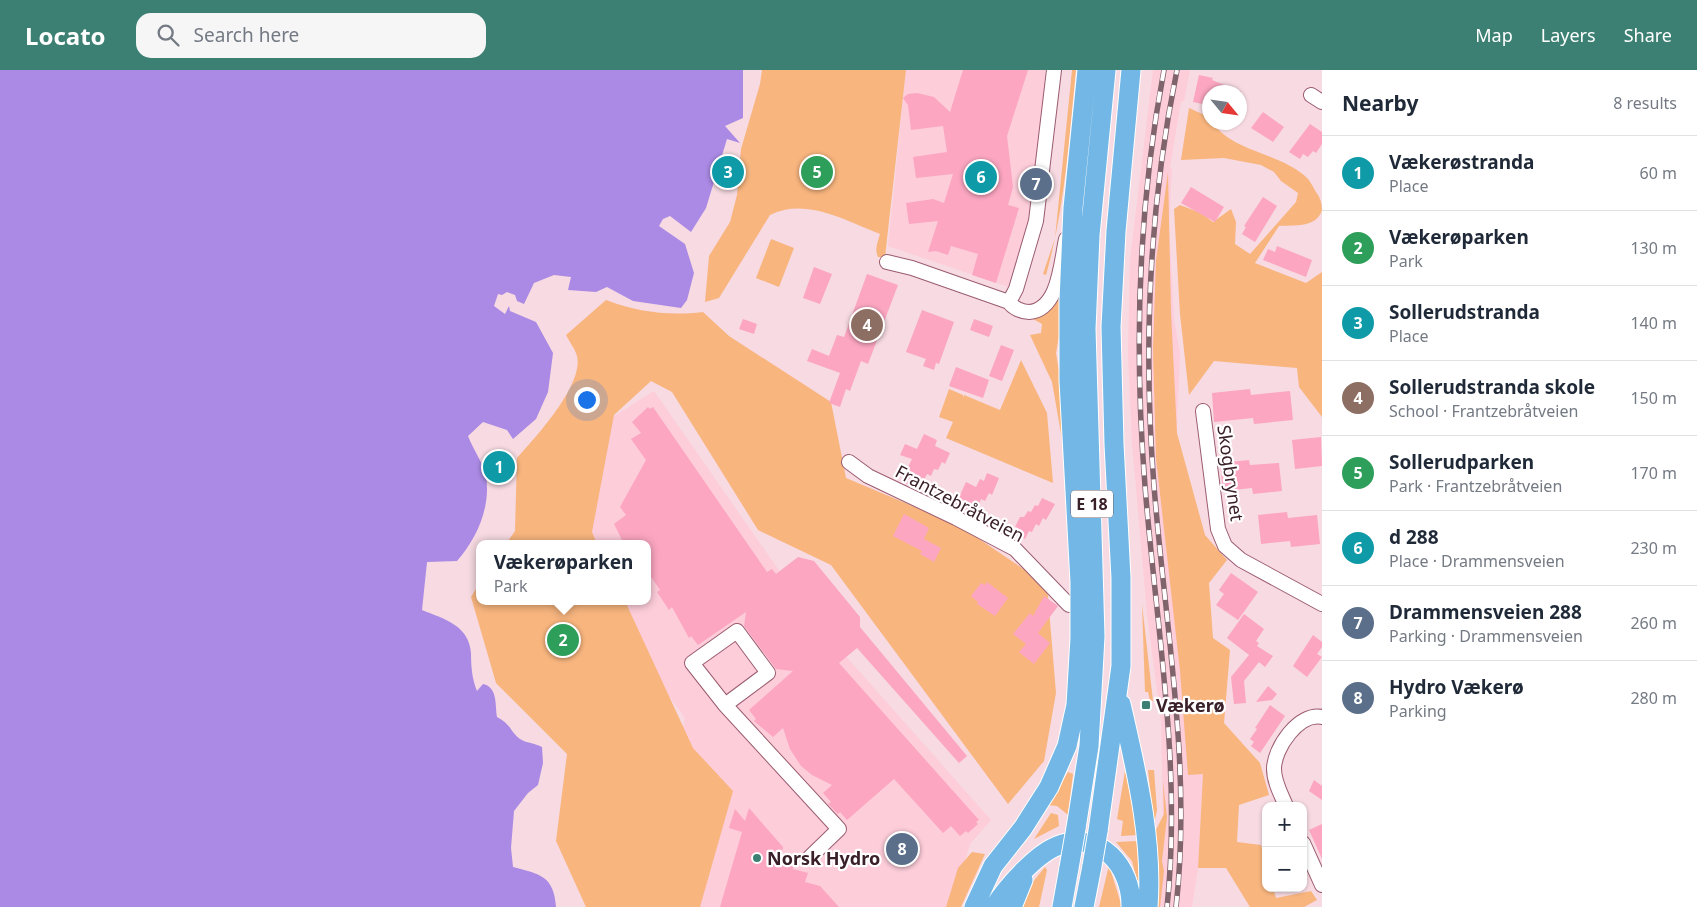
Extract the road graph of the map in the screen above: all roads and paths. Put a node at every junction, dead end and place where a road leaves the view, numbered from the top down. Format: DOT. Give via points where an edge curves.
graph roads {
  1 [pos="1054,70"];
  2 [pos="1087,70"];
  3 [pos="1106,70"];
  4 [pos="1131,70"];
  5 [pos="1073,208"];
  6 [pos="888,262"];
  7 [pos="1009,302"];
  8 [pos="1203,411"];
  9 [pos="849,462"];
  10 [pos="1069,604"];
  11 [pos="1322,604"];
  12 [pos="1118,693"];
  13 [pos="725,705"];
  14 [pos="1322,717"];
  15 [pos="1284,802"];
  16 [pos="1305,847"];
  17 [pos="810,857"];
  18 [pos="1028,868"];
  19 [pos="1322,885"];
  20 [pos="974,907"];
  21 [pos="994,907"];
  22 [pos="1012,907"];
  23 [pos="1062,907"];
  24 [pos="1084,907"];
  25 [pos="1131,907"];
  26 [pos="1148,907"];
  1 -- 7 [label="street" via="1036,222"];
  2 -- 5 [label="highway"];
  3 -- 23 [label="highway, E 18, bridge" via="1090,235 1086,329 1095,636 1088,746"];
  4 -- 12 [label="highway, E 18" via="1111,327 1121,578"];
  5 -- 7 [label="street" via="1054,291 1048,303 1041,309 1026,312 1012,307"];
  5 -- 20 [label="highway" via="1069,342 1080,582 1077,696 1073,724 1058,769 1038,807 993,866"];
  6 -- 7 [label="street"];
  8 -- 11 [label="street, Skogbrynet" via="1217,520 1225,546 1240,560"];
  9 -- 10 [label="street, Frantzebråtveien" via="868,476 1015,549"];
  12 -- 24 [label="highway, E 18, bridge"];
  12 -- 26 [label="highway" via="1134,760 1148,846"];
  13 -- 13 [label="street" via="768,673 737,631 692,664"];
  13 -- 17 [label="street" via="839,829"];
  14 -- 15 [label="street" via="1308,717 1300,722 1282,745 1275,761 1274,776"];
  16 -- 19 [label="street"];
  18 -- 21 [label="highway"];
  18 -- 22 [label="highway"];
  18 -- 25 [label="highway" via="1049,850 1067,843 1098,846 1113,855 1125,872 1130,884"];
}
